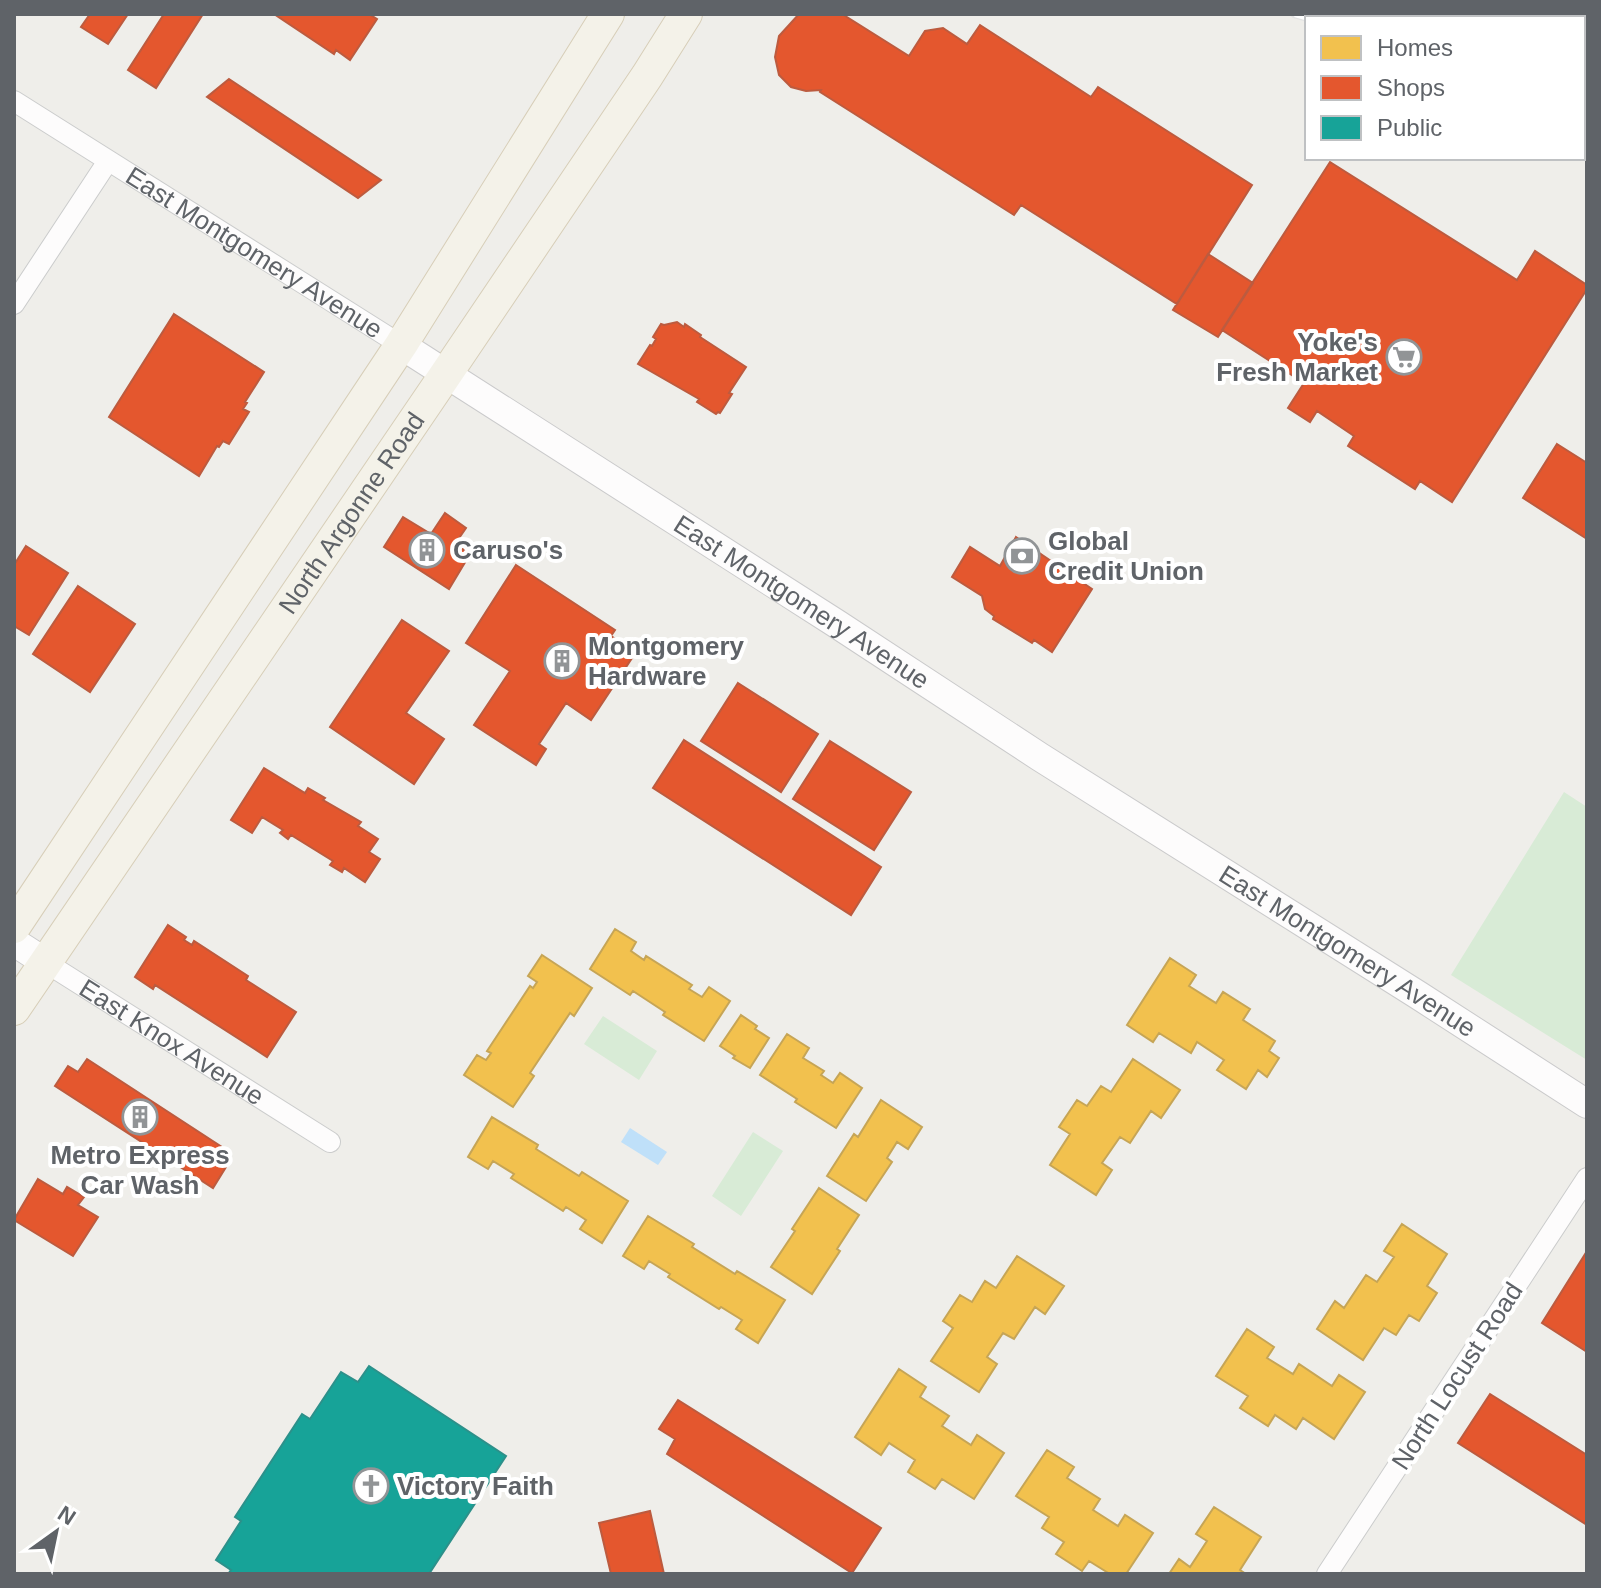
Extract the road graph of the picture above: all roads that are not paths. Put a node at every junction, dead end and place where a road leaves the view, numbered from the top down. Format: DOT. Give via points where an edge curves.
graph roads {
  1 [pos="608,14"];
  2 [pos="686,14"];
  3 [pos="14,101"];
  4 [pos="108,161"];
  5 [pos="14,304"];
  6 [pos="401,345"];
  7 [pos="446,374"];
  8 [pos="14,927"];
  9 [pos="14,942"];
  10 [pos="45,962"];
  11 [pos="14,1009"];
  12 [pos="1587,1104"];
  13 [pos="330,1142"];
  14 [pos="1587,1178"];
  15 [pos="1327,1574"];
  1 -- 6 [label="main road, North Argonne Road"];
  2 -- 7 [label="main road, North Argonne Road"];
  3 -- 4 [label="street, East Montgomery Avenue"];
  4 -- 5 [label="street"];
  4 -- 6 [label="street, East Montgomery Avenue"];
  6 -- 7 [label="main road, East Montgomery Avenue"];
  6 -- 8 [label="main road, North Argonne Road"];
  7 -- 10 [label="main road, North Argonne Road"];
  7 -- 12 [label="main road, East Montgomery Avenue"];
  9 -- 10 [label="main road, East Knox Avenue"];
  10 -- 11 [label="main road, North Argonne Road"];
  10 -- 13 [label="street, East Knox Avenue"];
  14 -- 15 [label="street, North Locust Road"];
}
